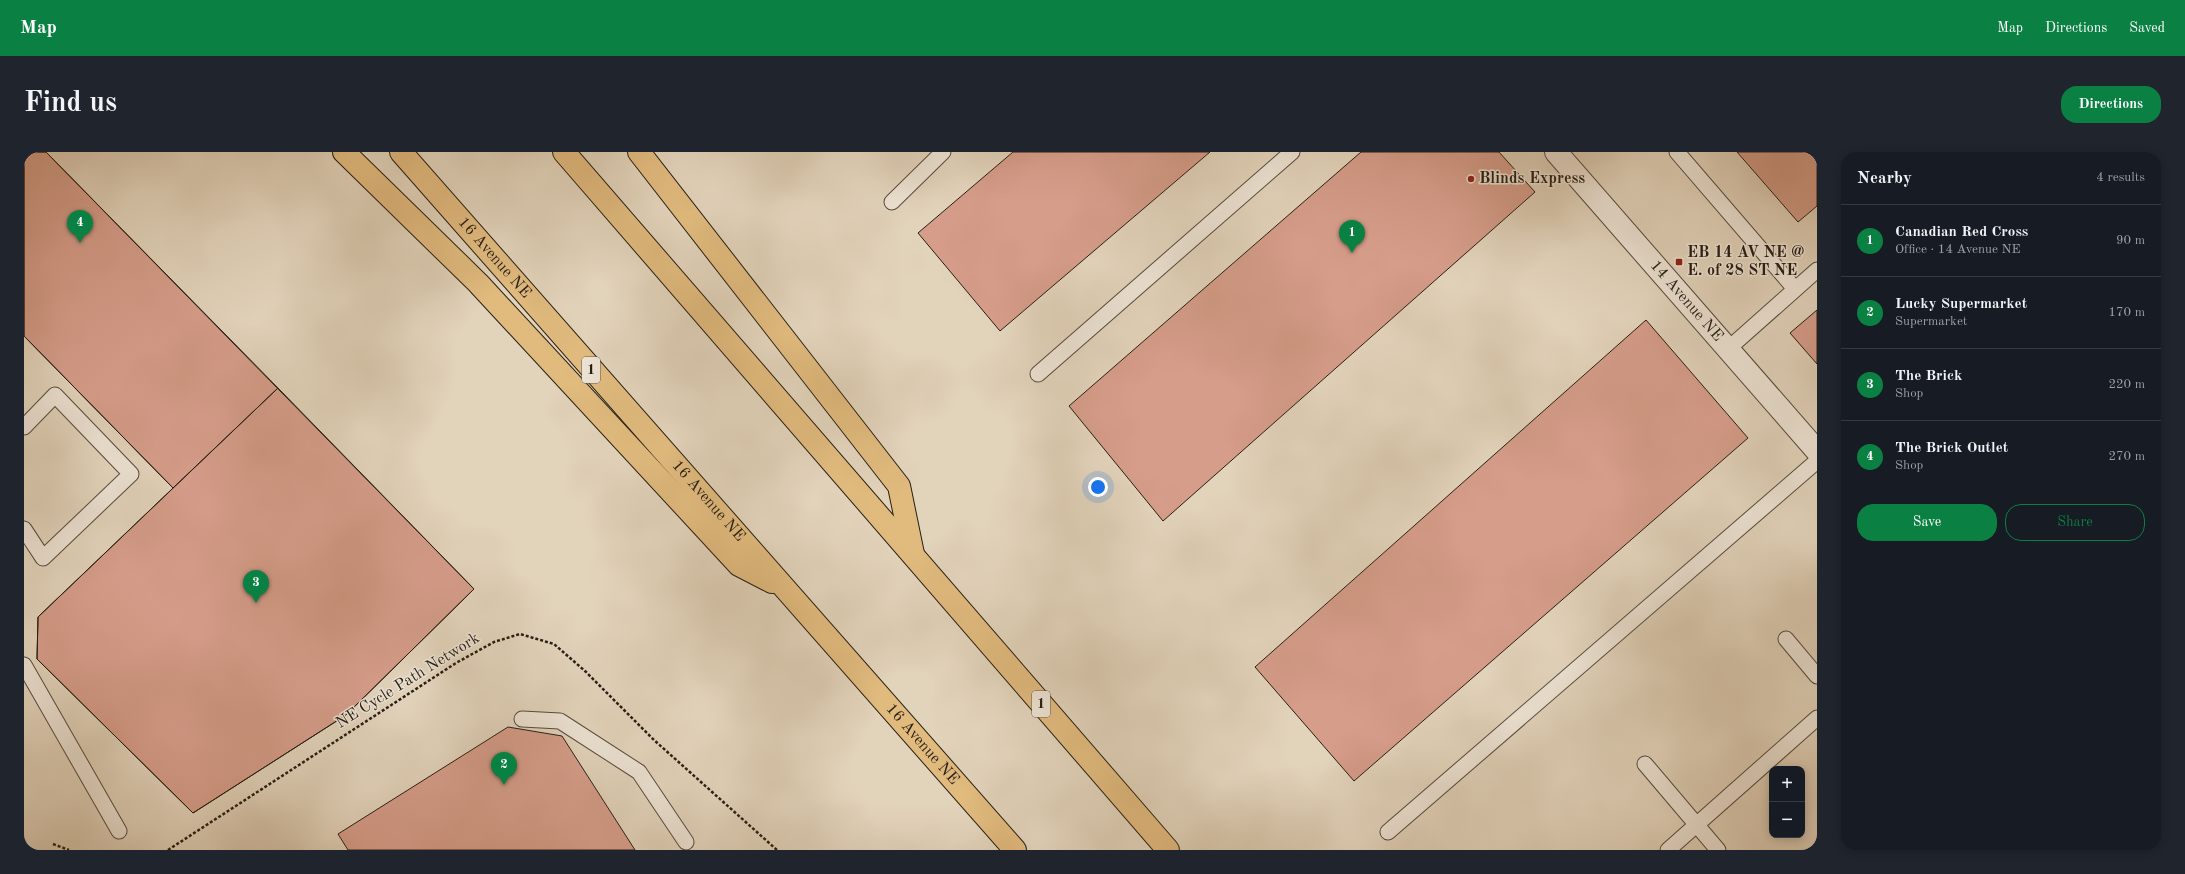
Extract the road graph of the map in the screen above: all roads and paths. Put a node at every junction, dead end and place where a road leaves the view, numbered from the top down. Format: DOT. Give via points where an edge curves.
graph roads {
  1 [pos="344,152"];
  2 [pos="401,152"];
  3 [pos="564,152"];
  4 [pos="639,152"];
  5 [pos="943,152"];
  6 [pos="1292,152"];
  7 [pos="1556,152"];
  8 [pos="1677,152"];
  9 [pos="892,202"];
  10 [pos="1817,270"];
  11 [pos="1795,289"];
  12 [pos="1728,349"];
  13 [pos="1038,374"];
  14 [pos="24,427"];
  15 [pos="1817,451"];
  16 [pos="1817,461"];
  17 [pos="24,529"];
  18 [pos="914,557"];
  19 [pos="782,587"];
  20 [pos="1786,640"];
  21 [pos="24,665"];
  22 [pos="1817,676"];
  23 [pos="1817,718"];
  24 [pos="522,719"];
  25 [pos="1645,764"];
  26 [pos="1697,825"];
  27 [pos="118,831"];
  28 [pos="1388,832"];
  29 [pos="686,842"];
  30 [pos="53,844"];
  31 [pos="1716,849"];
  32 [pos="69,850"];
  33 [pos="168,850"];
  34 [pos="777,850"];
  35 [pos="1014,850"];
  36 [pos="1168,850"];
  37 [pos="1668,850"];
  1 -- 19 [label="highway" via="478,284 739,565"];
  2 -- 19 [label="highway, 16 Avenue NE / 1"];
  3 -- 18 [label="highway, 1"];
  4 -- 18 [label="highway" via="899,486"];
  5 -- 9 [label="lane"];
  6 -- 13 [label="lane"];
  7 -- 12 [label="street, 14 Avenue NE"];
  8 -- 11 [label="lane"];
  10 -- 11 [label="lane"];
  11 -- 12 [label="lane"];
  12 -- 15 [label="street, 14 Avenue NE"];
  14 -- 17 [label="lane" via="56,395 131,474 43,558"];
  16 -- 28 [label="lane"];
  18 -- 36 [label="highway, 1"];
  19 -- 35 [label="highway, 16 Avenue NE / 1"];
  20 -- 22 [label="lane"];
  21 -- 27 [label="lane"];
  23 -- 26 [label="lane"];
  24 -- 29 [label="lane" via="560,722 639,772"];
  25 -- 26 [label="lane"];
  26 -- 31 [label="lane"];
  26 -- 37 [label="lane"];
  30 -- 32 [label="path"];
  33 -- 34 [label="path, NE Cycle Path Network" via="456,663 494,642 520,634 554,644 654,740"];
}
